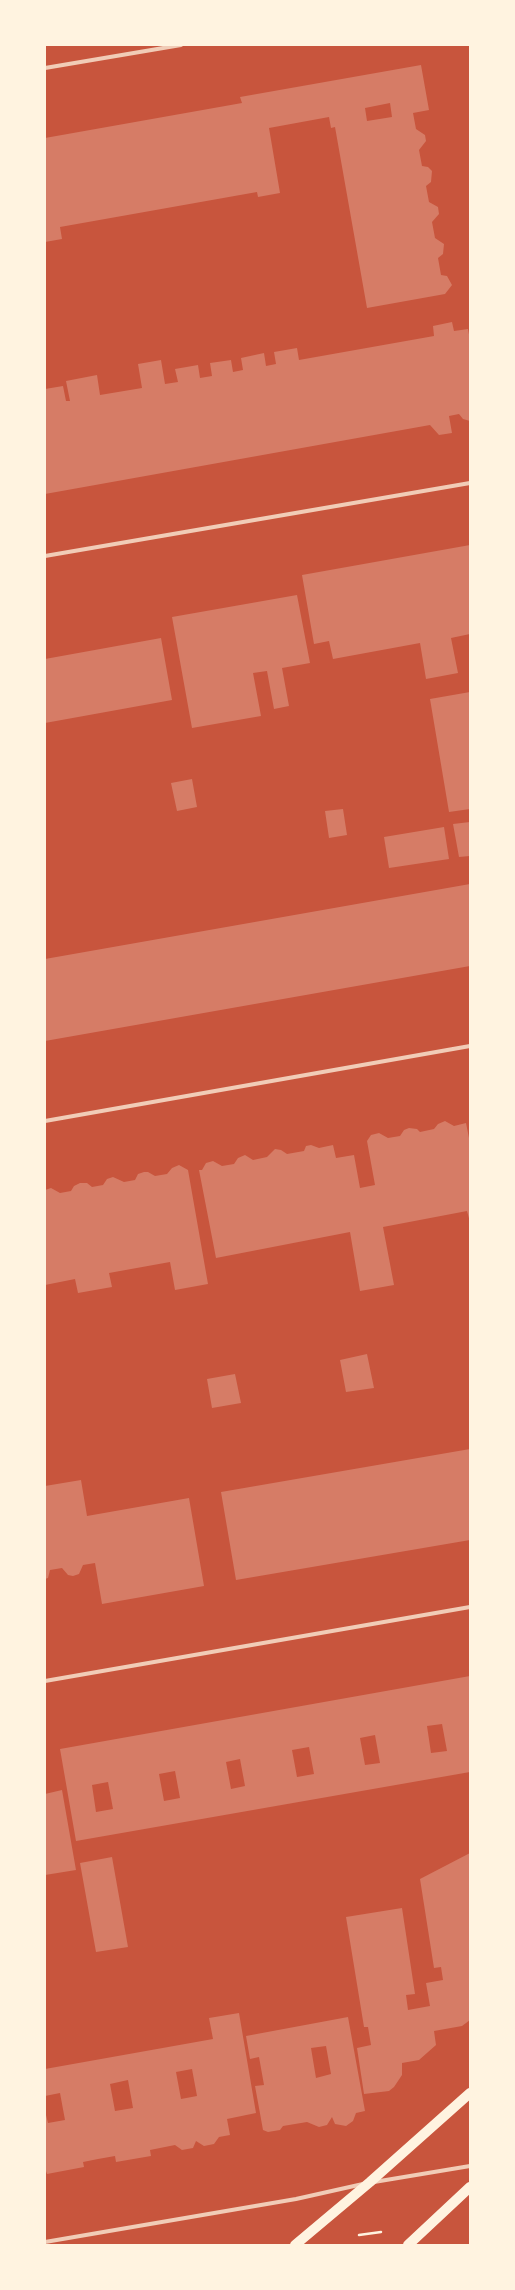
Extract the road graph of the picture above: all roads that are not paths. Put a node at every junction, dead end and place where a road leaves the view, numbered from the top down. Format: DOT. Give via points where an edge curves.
graph roads {
  1 [pos="181,45"];
  2 [pos="45,68"];
  3 [pos="470,483"];
  4 [pos="45,556"];
  5 [pos="470,1046"];
  6 [pos="45,1121"];
  7 [pos="470,1607"];
  8 [pos="45,1682"];
  9 [pos="470,2094"];
  10 [pos="470,2166"];
  11 [pos="370,2182"];
  12 [pos="470,2187"];
  13 [pos="45,2242"];
  14 [pos="295,2245"];
  15 [pos="408,2245"];
  1 -- 2 [label="street"];
  3 -- 4 [label="street"];
  5 -- 6 [label="street"];
  7 -- 8 [label="street"];
  9 -- 11 [label="main road"];
  10 -- 11 [label="street"];
  11 -- 13 [label="street" via="296,2198"];
  11 -- 14 [label="main road"];
  12 -- 15 [label="main road"];
}
